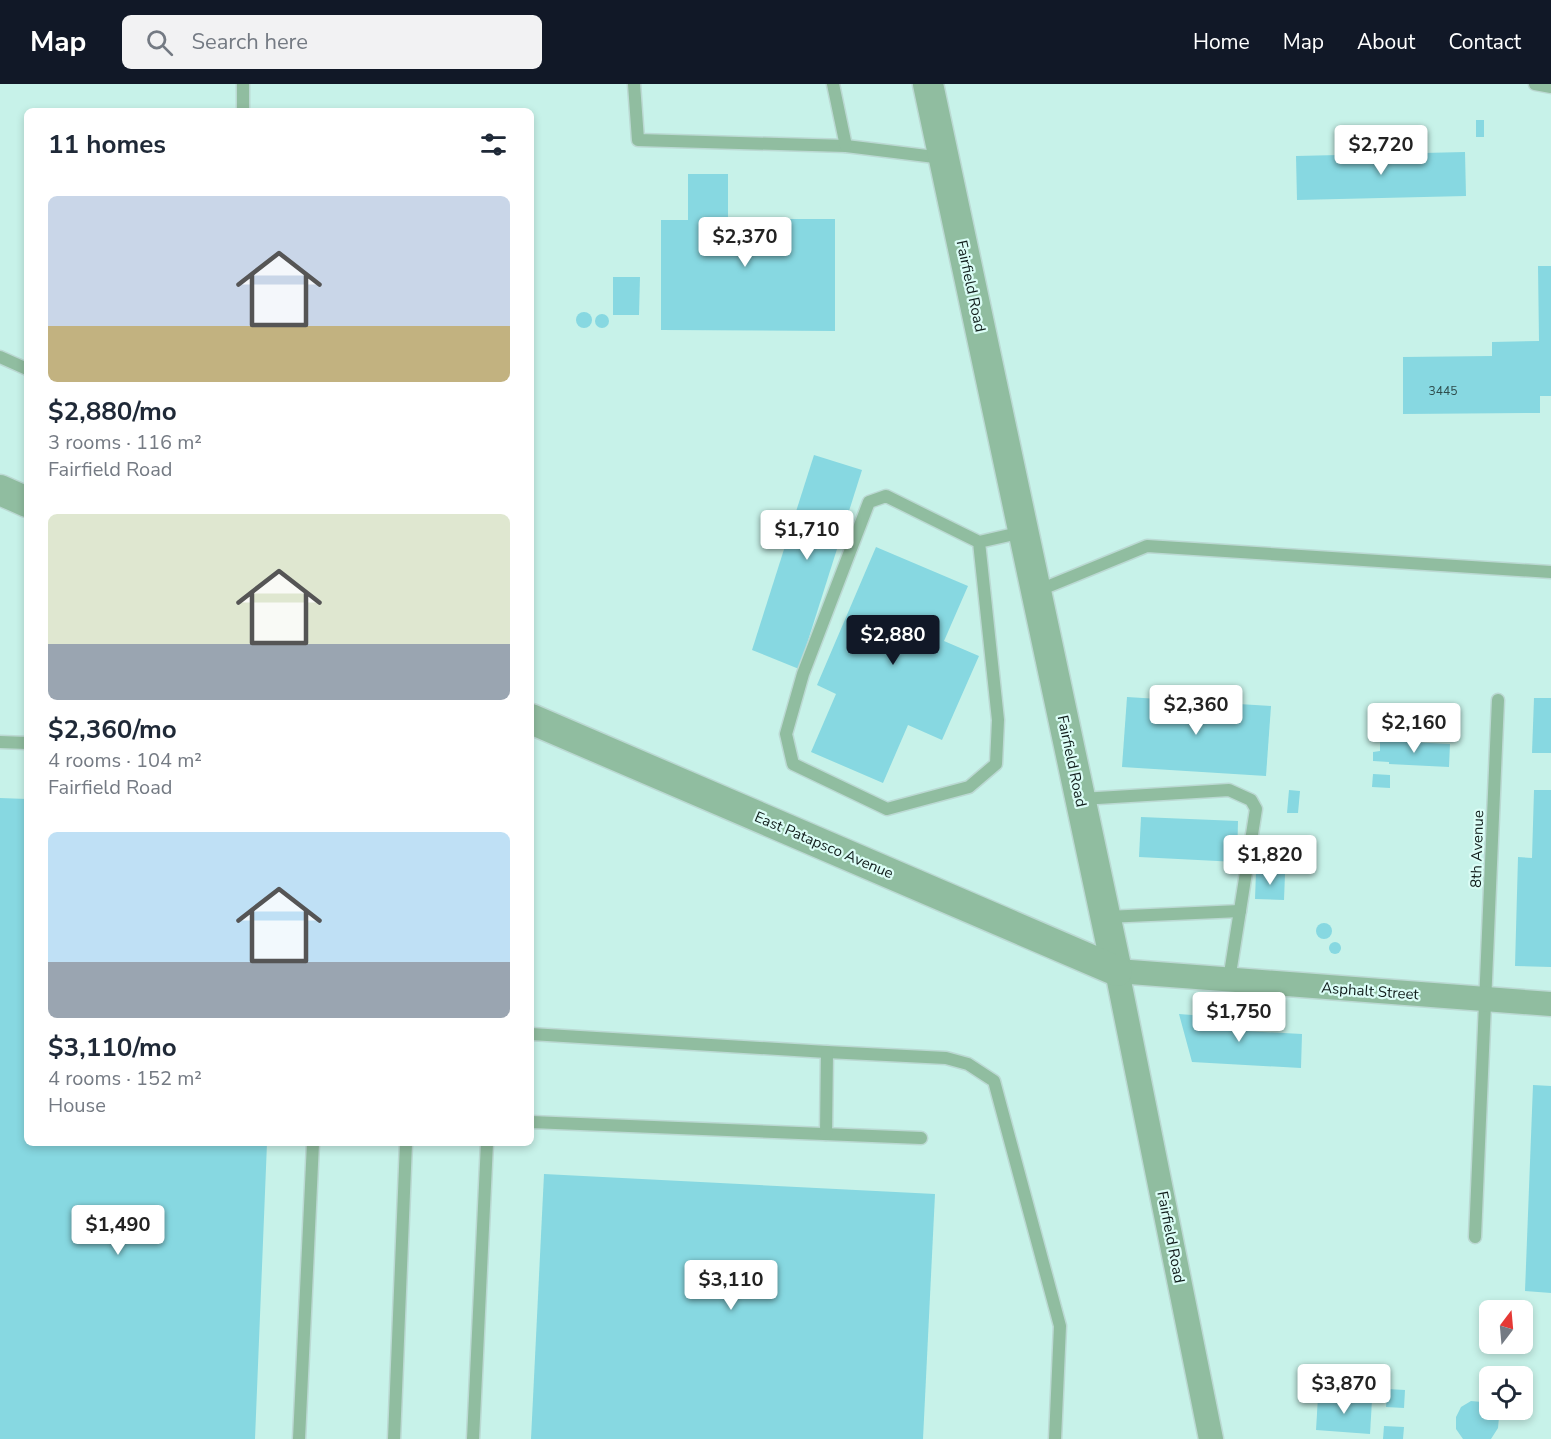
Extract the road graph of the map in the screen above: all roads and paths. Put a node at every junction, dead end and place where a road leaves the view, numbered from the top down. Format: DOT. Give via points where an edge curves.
graph roads {
  1 [pos="243,84"];
  2 [pos="634,84"];
  3 [pos="833,84"];
  4 [pos="928,84"];
  5 [pos="1535,84"];
  6 [pos="1551,87"];
  7 [pos="243,108"];
  8 [pos="846,146"];
  9 [pos="944,158"];
  10 [pos="0,357"];
  11 [pos="24,368"];
  12 [pos="0,490"];
  13 [pos="24,501"];
  14 [pos="1023,532"];
  15 [pos="979,542"];
  16 [pos="1551,572"];
  17 [pos="1036,591"];
  18 [pos="1498,700"];
  19 [pos="534,720"];
  20 [pos="0,742"];
  21 [pos="24,743"];
  22 [pos="1081,799"];
  23 [pos="1240,911"];
  24 [pos="1106,917"];
  25 [pos="1117,971"];
  26 [pos="1229,980"];
  27 [pos="1486,1000"];
  28 [pos="1551,1004"];
  29 [pos="534,1034"];
  30 [pos="827,1052"];
  31 [pos="534,1122"];
  32 [pos="826,1134"];
  33 [pos="921,1138"];
  34 [pos="313,1146"];
  35 [pos="406,1146"];
  36 [pos="486,1146"];
  37 [pos="1475,1238"];
  38 [pos="299,1439"];
  39 [pos="394,1439"];
  40 [pos="473,1439"];
  41 [pos="1055,1439"];
  42 [pos="1211,1439"];
  1 -- 7 [label="lane"];
  2 -- 8 [label="lane" via="638,140"];
  3 -- 8 [label="lane"];
  4 -- 9 [label="street, Fairfield Road"];
  5 -- 6 [label="lane"];
  8 -- 9 [label="lane"];
  9 -- 14 [label="street, Fairfield Road"];
  10 -- 11 [label="lane"];
  12 -- 13 [label="street"];
  14 -- 15 [label="lane"];
  14 -- 17 [label="street, Fairfield Road"];
  15 -- 15 [label="lane" via="886,496 869,502 803,674 786,734 793,764 887,809 969,787 996,764 998,720"];
  16 -- 17 [label="lane" via="1148,546"];
  17 -- 22 [label="street, Fairfield Road"];
  18 -- 27 [label="lane, 8th Avenue"];
  19 -- 25 [label="street, East Patapsco Avenue"];
  20 -- 21 [label="lane"];
  22 -- 23 [label="lane" via="1229,790 1251,800 1256,809"];
  22 -- 24 [label="street, Fairfield Road"];
  23 -- 24 [label="lane"];
  23 -- 26 [label="lane"];
  24 -- 25 [label="street, Fairfield Road"];
  25 -- 26 [label="street, Asphalt Street"];
  25 -- 42 [label="street, Fairfield Road"];
  26 -- 27 [label="street, Asphalt Street"];
  27 -- 28 [label="street, Asphalt Street"];
  27 -- 37 [label="lane, 8th Avenue"];
  29 -- 30 [label="lane"];
  30 -- 32 [label="lane"];
  30 -- 41 [label="lane" via="946,1058 968,1064 994,1081 1060,1326"];
  31 -- 32 [label="lane"];
  32 -- 33 [label="lane"];
  34 -- 38 [label="lane"];
  35 -- 39 [label="lane"];
  36 -- 40 [label="lane"];
}
